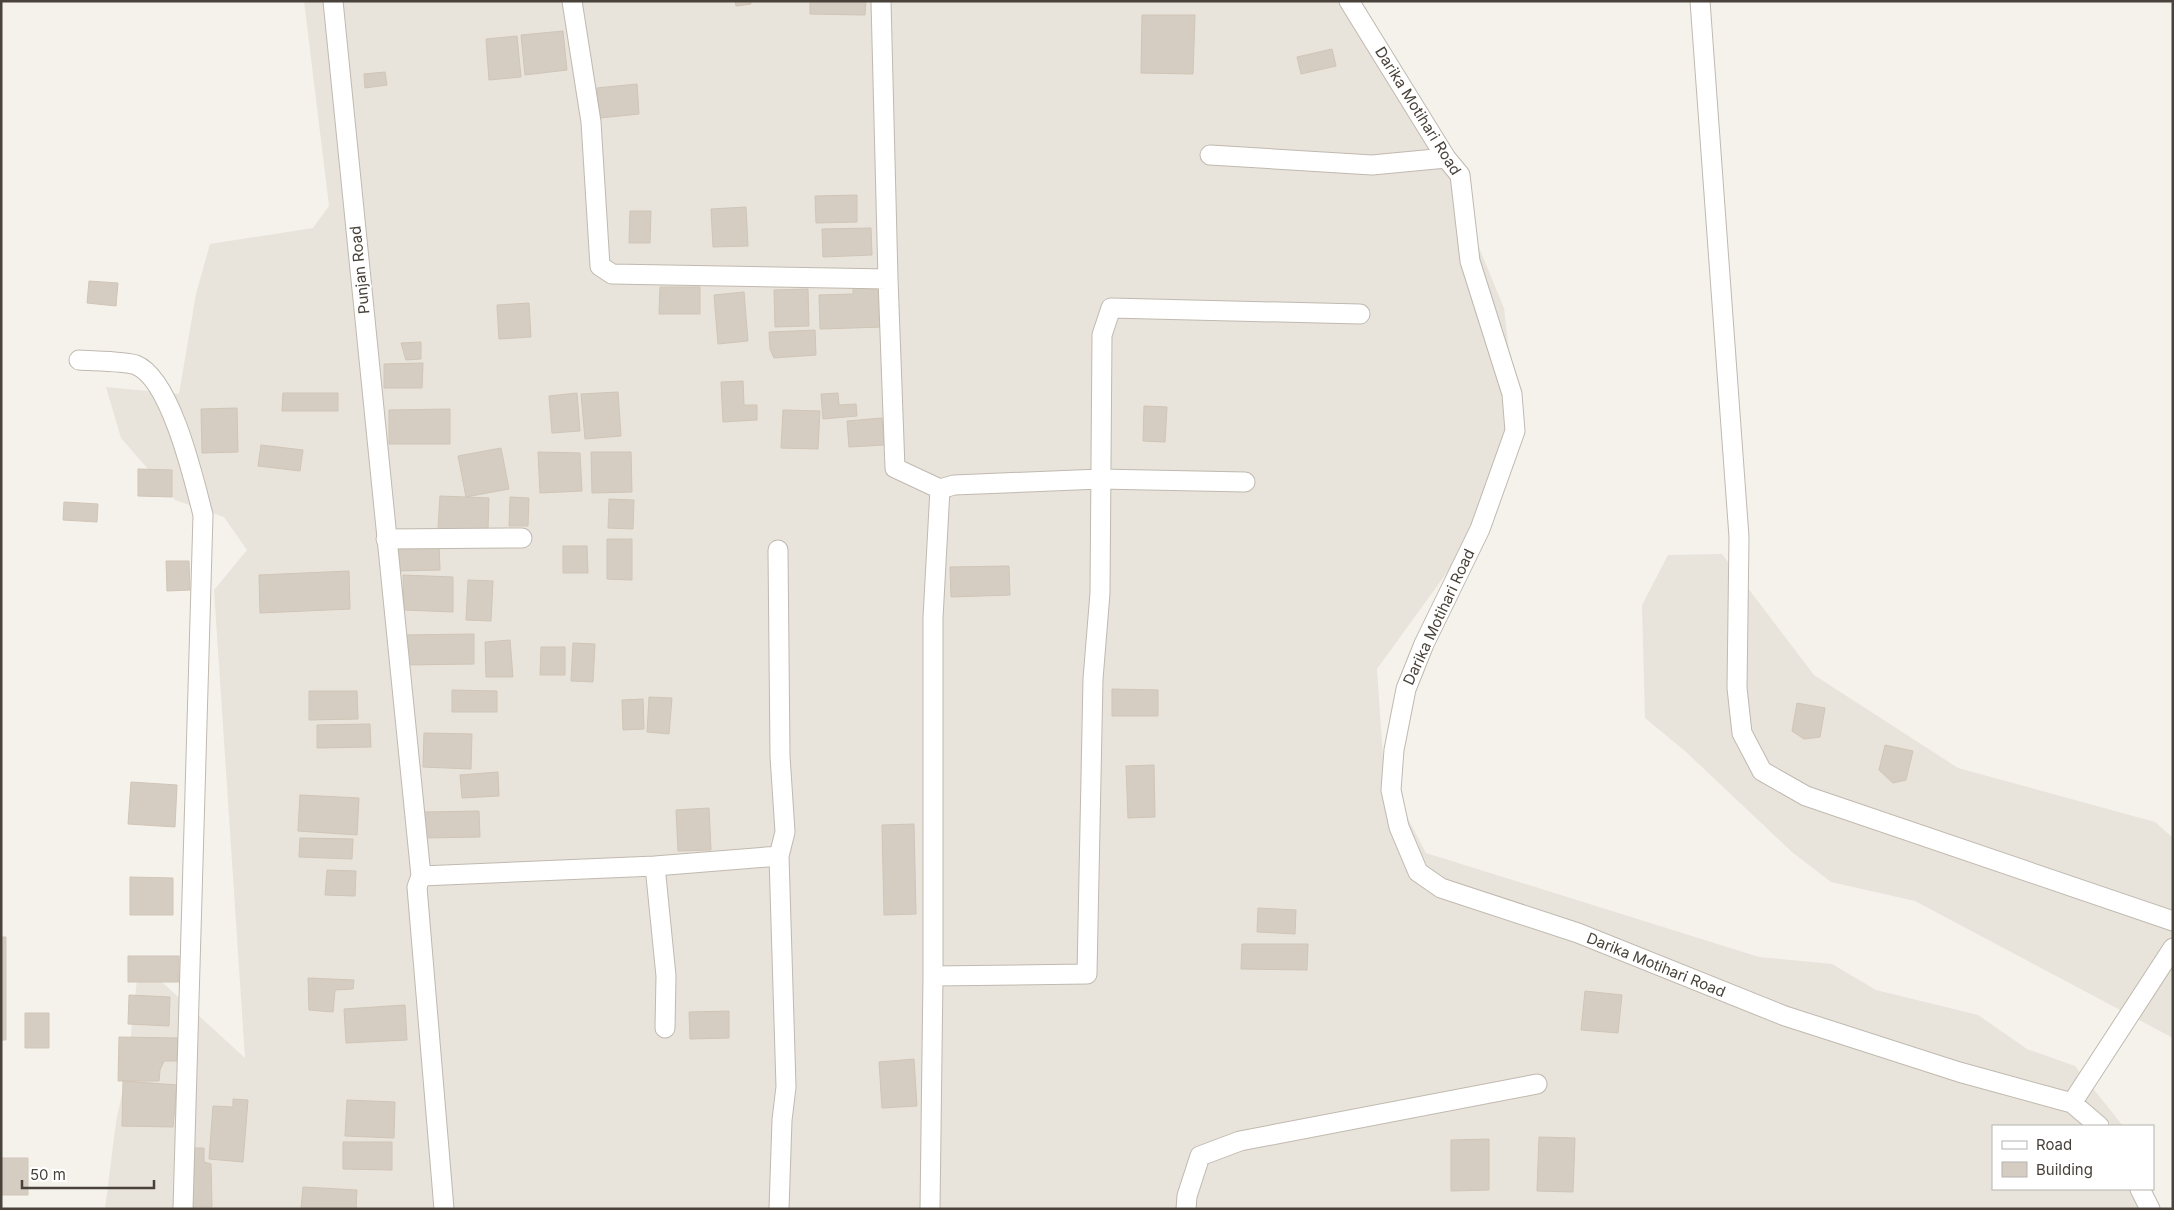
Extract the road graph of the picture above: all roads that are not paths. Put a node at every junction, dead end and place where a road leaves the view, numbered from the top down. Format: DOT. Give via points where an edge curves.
graph roads {
  1 [pos="333,1"];
  2 [pos="572,1"];
  3 [pos="881,1"];
  4 [pos="1350,1"];
  5 [pos="1700,1"];
  6 [pos="1210,155"];
  7 [pos="1446,158"];
  8 [pos="888,279"];
  9 [pos="1360,314"];
  10 [pos="79,360"];
  11 [pos="1100,479"];
  12 [pos="1245,482"];
  13 [pos="940,489"];
  14 [pos="522,538"];
  15 [pos="386,540"];
  16 [pos="778,550"];
  17 [pos="779,856"];
  18 [pos="655,866"];
  19 [pos="421,876"];
  20 [pos="2173,921"];
  21 [pos="2173,948"];
  22 [pos="933,976"];
  23 [pos="665,1028"];
  24 [pos="1537,1084"];
  25 [pos="2076,1097"];
  26 [pos="2098,1125"];
  27 [pos="2140,1190"];
  28 [pos="183,1209"];
  29 [pos="444,1209"];
  30 [pos="780,1209"];
  31 [pos="930,1209"];
  32 [pos="1186,1209"];
  33 [pos="2150,1209"];
  1 -- 15 [label="street, Punjan Road"];
  2 -- 8 [label="street" via="591,122 600,266 612,274"];
  3 -- 8 [label="street"];
  4 -- 7 [label="street, Darika Motihari Road"];
  5 -- 20 [label="street" via="1739,537 1737,688 1742,733 1762,771 1806,796"];
  6 -- 7 [label="street" via="1372,165"];
  7 -- 25 [label="street, Darika Motihari Road" via="1460,175 1470,261 1512,394 1515,432 1480,528 1424,644 1406,690 1394,750 1391,790 1399,827 1418,872 1441,888 1578,933 1785,1016 1959,1072"];
  8 -- 13 [label="street" via="895,468"];
  9 -- 11 [label="street" via="1111,308 1102,335"];
  10 -- 28 [label="street" via="136,365 153,378 182,435 203,515"];
  11 -- 12 [label="street"];
  11 -- 13 [label="street" via="954,485"];
  11 -- 22 [label="street" via="1100,593 1093,679 1087,974"];
  13 -- 22 [label="street" via="933,618"];
  14 -- 15 [label="street"];
  15 -- 19 [label="street, Punjan Road"];
  16 -- 17 [label="street" via="780,756 785,832"];
  17 -- 18 [label="street"];
  17 -- 30 [label="street" via="786,1070"];
  18 -- 19 [label="street"];
  18 -- 23 [label="street" via="666,976"];
  19 -- 29 [label="street, Punjan Road" via="417,887"];
  21 -- 25 [label="street"];
  22 -- 31 [label="street"];
  24 -- 32 [label="street" via="1240,1141 1200,1156"];
  25 -- 26 [label="street, Darika Motihari Road"];
  27 -- 33 [label="street"];
}
